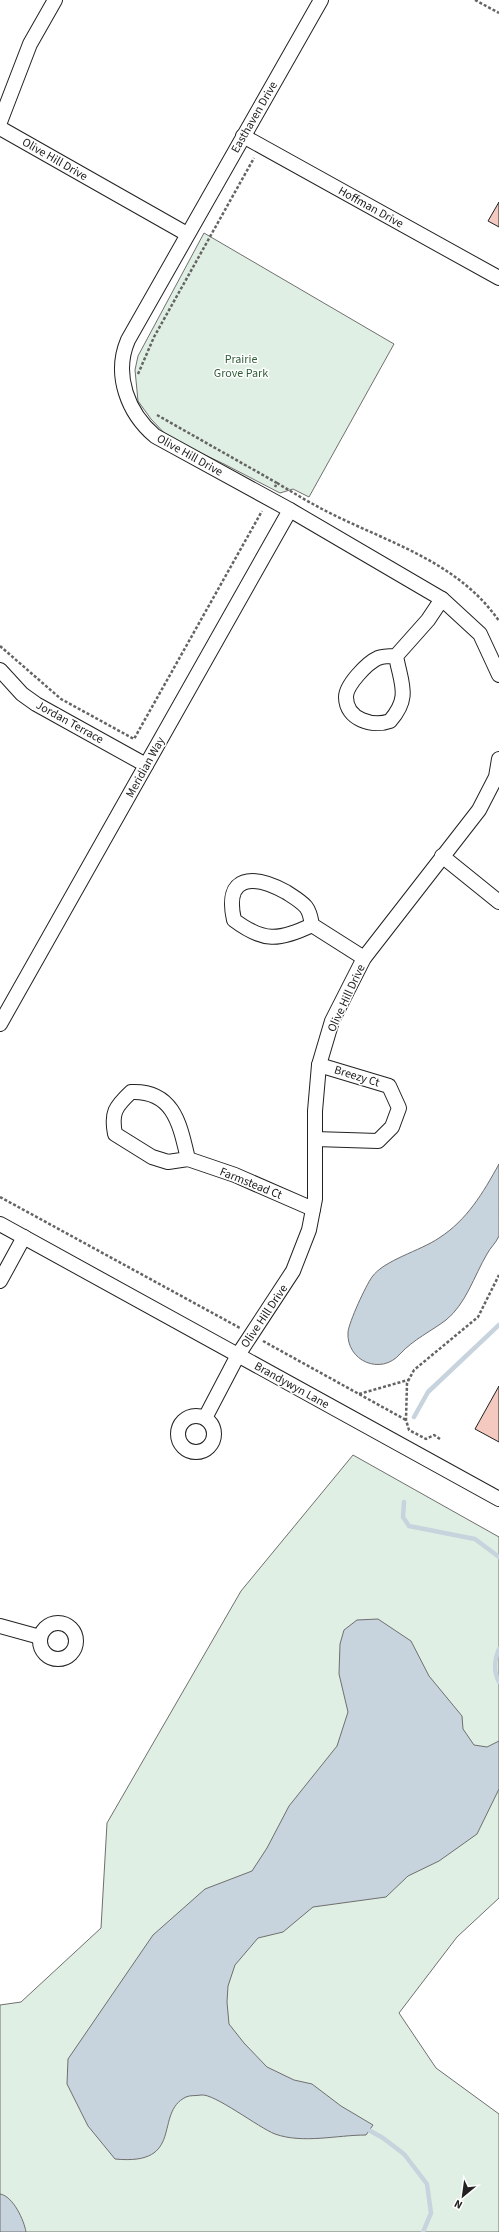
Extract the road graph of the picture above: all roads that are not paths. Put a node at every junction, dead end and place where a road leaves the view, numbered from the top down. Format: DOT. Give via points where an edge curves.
graph roads {
  1 [pos="55,0"];
  2 [pos="321,0"];
  3 [pos="0,122"];
  4 [pos="0,128"];
  5 [pos="243,136"];
  6 [pos="187,234"];
  7 [pos="499,278"];
  8 [pos="290,510"];
  9 [pos="442,599"];
  10 [pos="396,656"];
  11 [pos="0,670"];
  12 [pos="499,675"];
  13 [pos="499,759"];
  14 [pos="146,765"];
  15 [pos="442,856"];
  16 [pos="499,902"];
  17 [pos="312,924"];
  18 [pos="364,958"];
  19 [pos="0,1024"];
  20 [pos="319,1065"];
  21 [pos="315,1138"];
  22 [pos="188,1159"];
  23 [pos="313,1209"];
  24 [pos="0,1224"];
  25 [pos="24,1237"];
  26 [pos="0,1280"];
  27 [pos="238,1355"];
  28 [pos="204,1418"];
  29 [pos="499,1500"];
  30 [pos="0,1626"];
  31 [pos="40,1637"];
  1 -- 3 [label="street" via="30,44"];
  2 -- 5 [label="street, Easthaven Drive"];
  4 -- 6 [label="street, Olive Hill Drive"];
  5 -- 6 [label="street, Easthaven Drive"];
  5 -- 7 [label="street, Hoffman Drive"];
  6 -- 8 [label="street, Olive Hill Drive" via="123,352 125,394 142,425 156,436"];
  8 -- 9 [label="street, Olive Hill Drive"];
  8 -- 14 [label="street, Meridian Way"];
  9 -- 10 [label="street" via="428,620"];
  9 -- 12 [label="street, Olive Hill Drive" via="480,634"];
  10 -- 10 [label="street" via="379,658 369,664 358,674 346,696 353,713 371,724 390,721 403,702 403,688"];
  11 -- 14 [label="street, Jordan Terrace" via="22,694 36,704"];
  13 -- 15 [label="street, Olive Hill Drive" via="496,777 479,810"];
  14 -- 19 [label="street, Meridian Way"];
  15 -- 16 [label="street"];
  15 -- 18 [label="street, Olive Hill Drive"];
  17 -- 17 [label="street" via="306,907 293,897 257,880 245,881 235,890 230,904 234,920 249,931 268,938 293,934"];
  17 -- 18 [label="street"];
  18 -- 20 [label="street, Olive Hill Drive" via="332,1021"];
  20 -- 21 [label="street, Olive Hill Drive"];
  20 -- 21 [label="street, Breezy Ct" via="389,1086 399,1108 392,1127 378,1141"];
  21 -- 23 [label="street, Olive Hill Drive"];
  22 -- 22 [label="street, Farmstead Ct" via="168,1162 152,1156 115,1134 112,1119 118,1104 131,1092 146,1092 159,1098 173,1110"];
  22 -- 23 [label="street, Farmstead Ct" via="235,1175"];
  23 -- 27 [label="street, Olive Hill Drive" via="309,1230 293,1271"];
  24 -- 25 [label="street, Brandywyn Lane"];
  25 -- 26 [label="street"];
  25 -- 27 [label="street, Brandywyn Lane"];
  27 -- 28 [label="street, Olive Hill Drive"];
  27 -- 29 [label="street, Brandywyn Lane"];
  30 -- 31 [label="street"];
}
